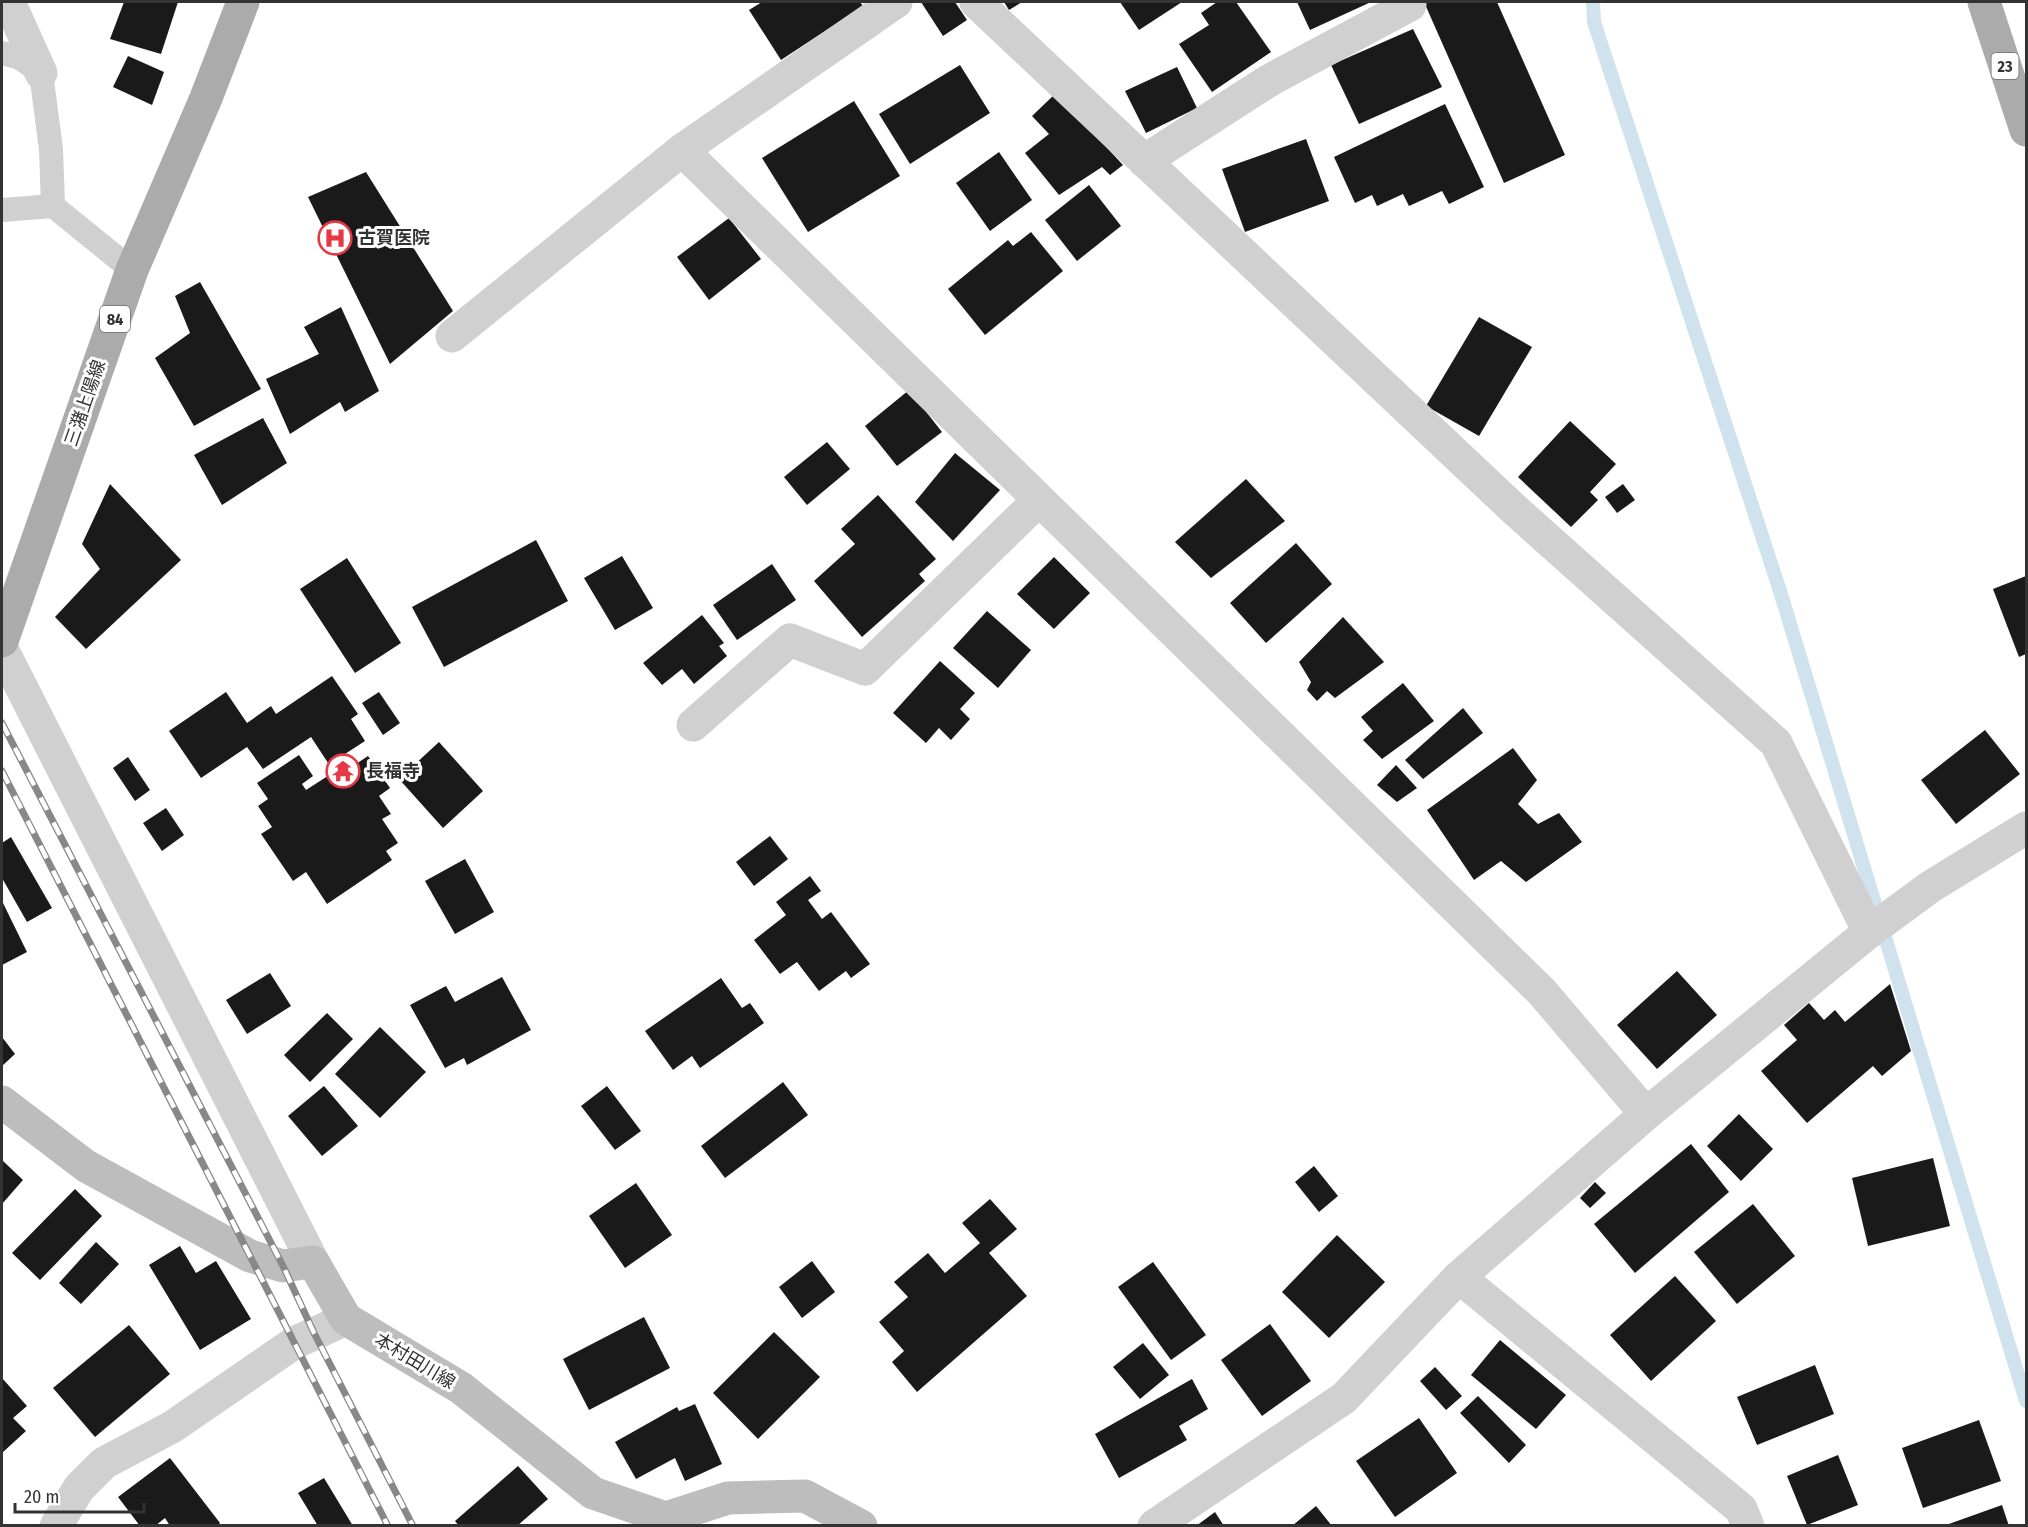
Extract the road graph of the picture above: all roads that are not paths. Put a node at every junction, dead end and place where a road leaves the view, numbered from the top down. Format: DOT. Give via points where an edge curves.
graph roads {
  1 [pos="9,2"];
  2 [pos="243,2"];
  3 [pos="896,2"];
  4 [pos="976,2"];
  5 [pos="1984,2"];
  6 [pos="1410,5"];
  7 [pos="2,53"];
  8 [pos="41,73"];
  9 [pos="2025,121"];
  10 [pos="682,150"];
  11 [pos="1144,161"];
  12 [pos="53,206"];
  13 [pos="2,210"];
  14 [pos="132,270"];
  15 [pos="452,336"];
  16 [pos="1039,500"];
  17 [pos="2,641"];
  18 [pos="2,649"];
  19 [pos="693,725"];
  20 [pos="2026,828"];
  21 [pos="1869,932"];
  22 [pos="2,1102"];
  23 [pos="1646,1114"];
  24 [pos="314,1262"];
  25 [pos="1460,1277"];
  26 [pos="346,1319"];
  27 [pos="56,1526"];
  28 [pos="861,1526"];
  29 [pos="1154,1526"];
  30 [pos="1748,1526"];
  1 -- 8 [label="street"];
  2 -- 14 [label="main road, 三潴上陽線 / 84"];
  3 -- 10 [label="street"];
  4 -- 11 [label="street"];
  5 -- 9 [label="main road, 23"];
  6 -- 11 [label="street" via="1270,80"];
  7 -- 8 [label="lane" via="20,58"];
  8 -- 12 [label="lane" via="51,149"];
  10 -- 15 [label="street"];
  10 -- 16 [label="street"];
  11 -- 21 [label="street" via="1515,510 1776,743"];
  12 -- 13 [label="lane"];
  12 -- 14 [label="lane"];
  14 -- 17 [label="main road, 三潴上陽線 / 84"];
  16 -- 19 [label="street" via="865,669 790,640"];
  16 -- 23 [label="street" via="1542,992"];
  18 -- 24 [label="street"];
  20 -- 21 [label="street" via="1930,887"];
  21 -- 23 [label="street"];
  22 -- 24 [label="main road" via="86,1166 250,1256 283,1266"];
  23 -- 25 [label="street"];
  24 -- 26 [label="main road, 本村田川線"];
  25 -- 29 [label="street" via="1344,1398"];
  25 -- 30 [label="street" via="1742,1509"];
  26 -- 27 [label="street" via="294,1344 172,1427 104,1463 79,1488"];
  26 -- 28 [label="main road, 本村田川線" via="460,1388 593,1493 666,1518 728,1498 805,1496"];
}
